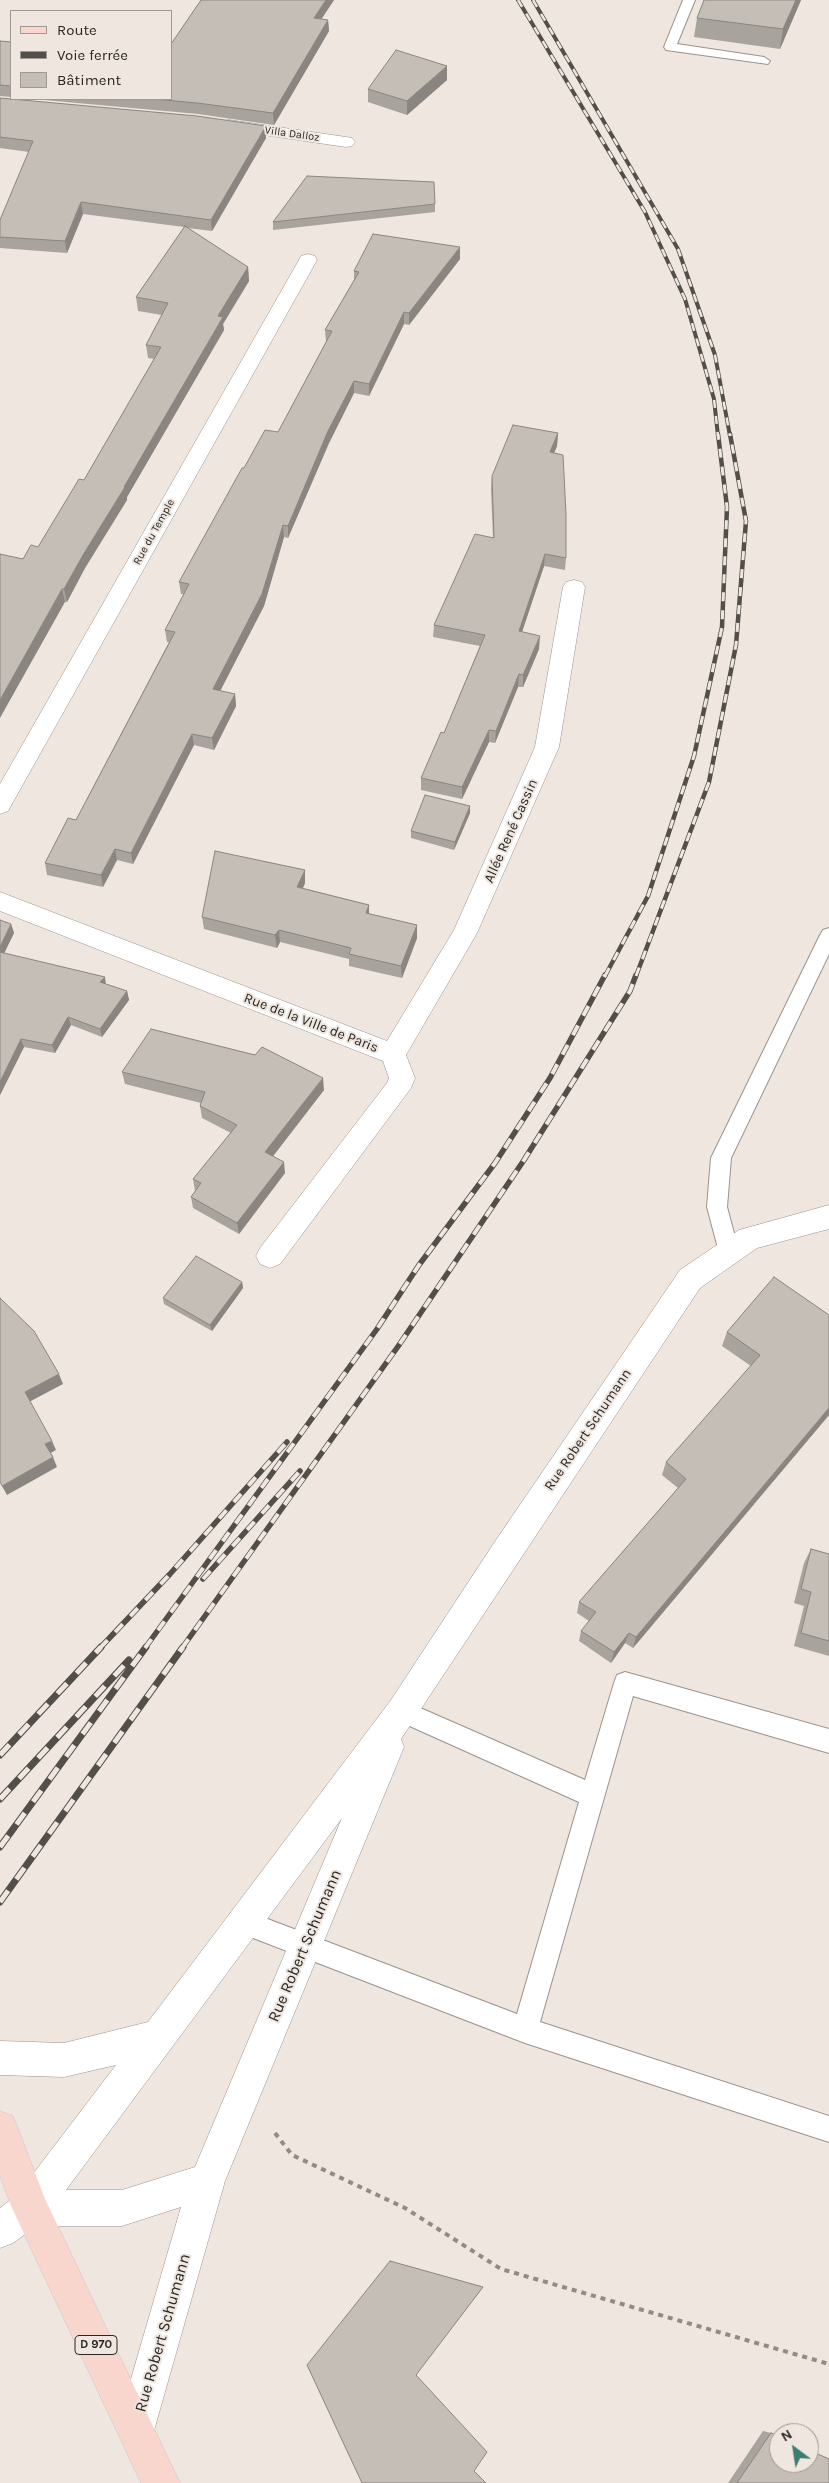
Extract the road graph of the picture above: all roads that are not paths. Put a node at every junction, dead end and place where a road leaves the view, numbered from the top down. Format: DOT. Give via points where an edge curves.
graph roads {
  1 [pos="689,0"];
  2 [pos="764,61"];
  3 [pos="208,122"];
  4 [pos="346,142"];
  5 [pos="308,260"];
  6 [pos="574,587"];
  7 [pos="0,805"];
  8 [pos="0,901"];
  9 [pos="829,934"];
  10 [pos="393,1054"];
  11 [pos="829,1217"];
  12 [pos="729,1252"];
  13 [pos="270,1256"];
  14 [pos="402,1712"];
  15 [pos="829,1740"];
  16 [pos="593,1796"];
  17 [pos="244,1922"];
  18 [pos="306,1946"];
  19 [pos="525,2030"];
  20 [pos="158,2037"];
  21 [pos="0,2058"];
  22 [pos="0,2129"];
  23 [pos="829,2129"];
  24 [pos="207,2181"];
  25 [pos="30,2208"];
  26 [pos="0,2230"];
  27 [pos="136,2427"];
  28 [pos="161,2483"];
  1 -- 2 [label="lane" via="670,47"];
  3 -- 4 [label="street, Villa Dalloz"];
  5 -- 7 [label="street, Rue du Temple"];
  6 -- 10 [label="street, Allée René Cassin" via="548,747 465,933"];
  8 -- 10 [label="street, Rue de la Ville de Paris"];
  9 -- 12 [label="lane" via="721,1158 717,1207"];
  10 -- 13 [label="street, Rue de la Ville de Paris" via="402,1078 398,1088"];
  11 -- 12 [label="street, Rue Robert Schumann" via="749,1238"];
  12 -- 14 [label="street, Rue Robert Schumann" via="690,1278"];
  14 -- 16 [label="lane"];
  14 -- 17 [label="street, Rue Robert Schumann"];
  14 -- 18 [label="street, Rue Robert Schumann"];
  15 -- 16 [label="lane" via="625,1683"];
  16 -- 19 [label="lane"];
  17 -- 18 [label="lane"];
  17 -- 20 [label="street, Rue Robert Schumann"];
  18 -- 19 [label="lane"];
  18 -- 24 [label="street, Rue Robert Schumann"];
  19 -- 23 [label="lane"];
  20 -- 21 [label="street" via="64,2060"];
  20 -- 25 [label="street, Rue Robert Schumann"];
  22 -- 25 [label="main road, D 970"];
  24 -- 25 [label="street" via="122,2208"];
  24 -- 27 [label="street, Rue Robert Schumann"];
  25 -- 26 [label="street, Rue Robert Schumann"];
  25 -- 27 [label="main road, D 970"];
  27 -- 28 [label="main road, D 970"];
}
